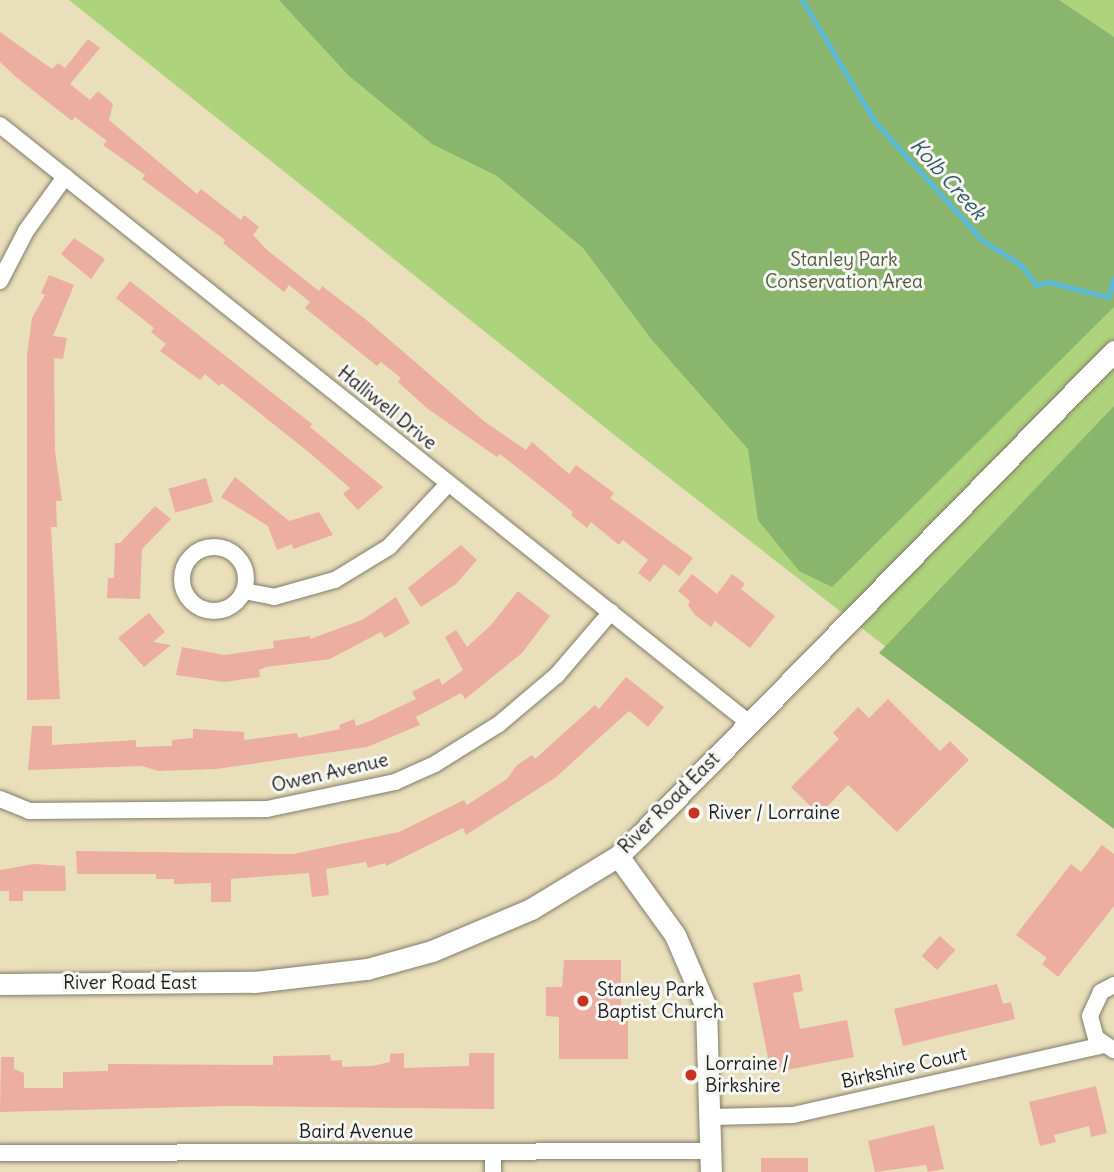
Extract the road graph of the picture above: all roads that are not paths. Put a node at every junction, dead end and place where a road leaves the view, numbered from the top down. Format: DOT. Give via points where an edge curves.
graph roads {
  1 [pos="0,125"];
  2 [pos="65,177"];
  3 [pos="0,281"];
  4 [pos="1114,351"];
  5 [pos="448,484"];
  6 [pos="244,591"];
  7 [pos="611,612"];
  8 [pos="749,723"];
  9 [pos="0,799"];
  10 [pos="618,856"];
  11 [pos="0,984"];
  12 [pos="1114,985"];
  13 [pos="1109,1048"];
  14 [pos="712,1117"];
  15 [pos="0,1153"];
  16 [pos="493,1154"];
  17 [pos="135,1155"];
  18 [pos="711,1161"];
  19 [pos="135,1172"];
  20 [pos="493,1172"];
  1 -- 2 [label="street, Halliwell Drive"];
  2 -- 3 [label="street" via="26,231"];
  2 -- 5 [label="street, Halliwell Drive"];
  4 -- 8 [label="street, River Road East"];
  5 -- 6 [label="street" via="389,547 335,580 274,597"];
  5 -- 7 [label="street, Halliwell Drive"];
  6 -- 6 [label="street" via="241,561 218,547 195,553 183,571 185,594 205,610 231,607"];
  7 -- 8 [label="street, Halliwell Drive"];
  7 -- 9 [label="street, Owen Avenue" via="557,675 499,724 435,764 395,782 267,809 29,811"];
  8 -- 10 [label="street, River Road East"];
  10 -- 11 [label="street, River Road East" via="531,909 486,930 367,969 254,982"];
  10 -- 14 [label="street" via="675,935 695,974 706,1007"];
  12 -- 13 [label="street, Birkshire Court" via="1101,992 1090,1016 1091,1028"];
  13 -- 14 [label="street, Birkshire Court" via="793,1115"];
  14 -- 18 [label="street"];
  15 -- 17 [label="street, Baird Avenue"];
  16 -- 17 [label="street, Baird Avenue"];
  16 -- 18 [label="street, Baird Avenue"];
  16 -- 20 [label="street"];
  17 -- 19 [label="street"];
}
